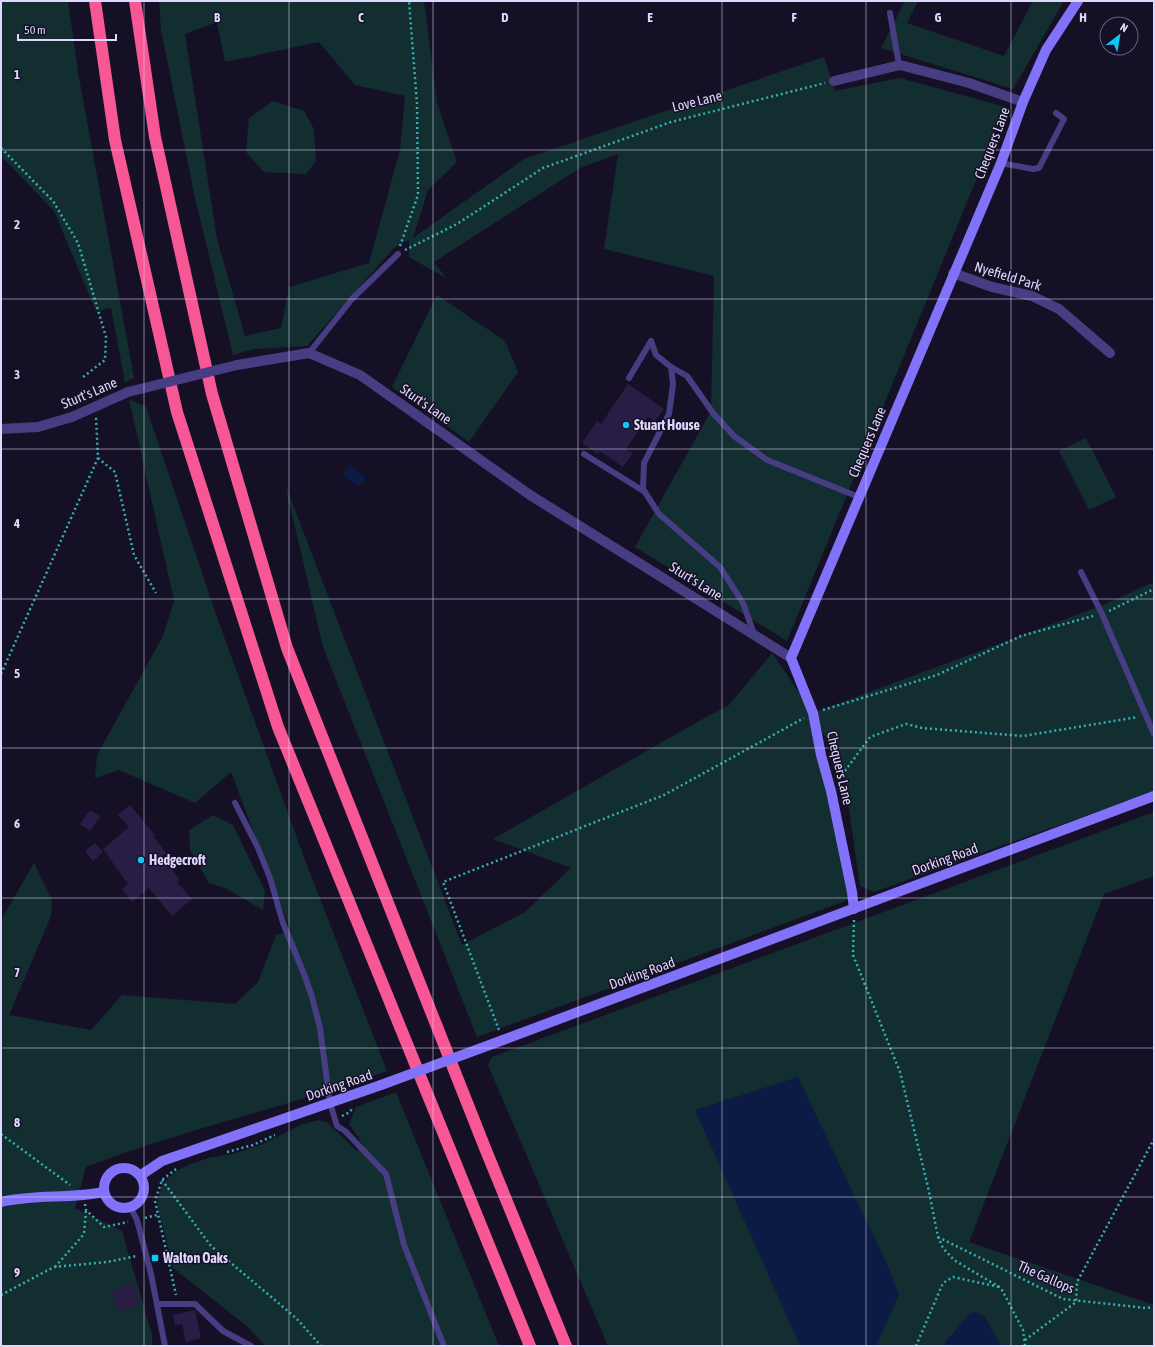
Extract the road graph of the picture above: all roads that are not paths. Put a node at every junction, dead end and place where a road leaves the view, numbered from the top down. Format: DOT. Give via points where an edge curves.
graph roads {
  1 [pos="95,1"];
  2 [pos="135,1"];
  3 [pos="1078,1"];
  4 [pos="890,13"];
  5 [pos="899,65"];
  6 [pos="834,81"];
  7 [pos="1023,102"];
  8 [pos="1056,113"];
  9 [pos="1001,163"];
  10 [pos="398,254"];
  11 [pos="953,273"];
  12 [pos="309,353"];
  13 [pos="1110,354"];
  14 [pos="671,367"];
  15 [pos="629,378"];
  16 [pos="1,429"];
  17 [pos="584,454"];
  18 [pos="645,492"];
  19 [pos="859,497"];
  20 [pos="1080,572"];
  21 [pos="754,634"];
  22 [pos="791,658"];
  23 [pos="1154,734"];
  24 [pos="1154,796"];
  25 [pos="235,803"];
  26 [pos="854,909"];
  27 [pos="330,1103"];
  28 [pos="141,1176"];
  29 [pos="104,1192"];
  30 [pos="1,1202"];
  31 [pos="131,1208"];
  32 [pos="158,1304"];
  33 [pos="165,1346"];
  34 [pos="251,1346"];
  35 [pos="444,1346"];
  36 [pos="530,1346"];
  37 [pos="566,1346"];
  1 -- 36 [label="highway" via="115,140 177,412 278,727"];
  2 -- 37 [label="highway" via="155,137 212,394 288,648"];
  3 -- 7 [label="main road, Chequers Lane" via="1046,50"];
  4 -- 5 [label="lane"];
  5 -- 6 [label="street"];
  5 -- 7 [label="street"];
  7 -- 9 [label="main road, Chequers Lane"];
  8 -- 9 [label="lane" via="1064,119 1039,168"];
  9 -- 11 [label="main road, Chequers Lane"];
  10 -- 12 [label="lane" via="352,299"];
  11 -- 13 [label="street, Nyefield Park" via="992,287 1032,296 1059,309"];
  11 -- 19 [label="main road, Chequers Lane"];
  12 -- 16 [label="street, Sturt's Lane, bridge" via="237,365 128,392 72,417 38,427"];
  12 -- 21 [label="street, Sturt's Lane" via="360,375 530,495"];
  14 -- 15 [label="lane" via="656,355 651,341"];
  14 -- 18 [label="lane" via="673,384 670,414 642,469"];
  14 -- 19 [label="lane" via="687,376 713,413 734,436 767,460"];
  17 -- 18 [label="lane"];
  18 -- 21 [label="lane" via="659,514 720,567 743,603"];
  19 -- 22 [label="main road, Chequers Lane"];
  20 -- 23 [label="lane" via="1102,614"];
  21 -- 22 [label="street, Sturt's Lane"];
  22 -- 26 [label="main road, Chequers Lane" via="813,713"];
  24 -- 26 [label="main road, Dorking Road"];
  25 -- 27 [label="lane" via="270,878 283,923 310,991 320,1028"];
  26 -- 27 [label="main road, Dorking Road, bridge"];
  27 -- 28 [label="main road, Dorking Road" via="162,1161"];
  27 -- 35 [label="lane" via="337,1126 346,1132 386,1174 404,1245"];
  28 -- 29 [label="main road" via="125,1167 116,1169 104,1182"];
  28 -- 31 [label="main road" via="145,1190 143,1198"];
  29 -- 30 [label="main road" via="85,1196 22,1197"];
  29 -- 31 [label="main road" via="107,1200 114,1206 122,1209"];
  31 -- 32 [label="lane" via="137,1220"];
  32 -- 33 [label="lane"];
  32 -- 34 [label="lane" via="196,1304 223,1331"];
}
